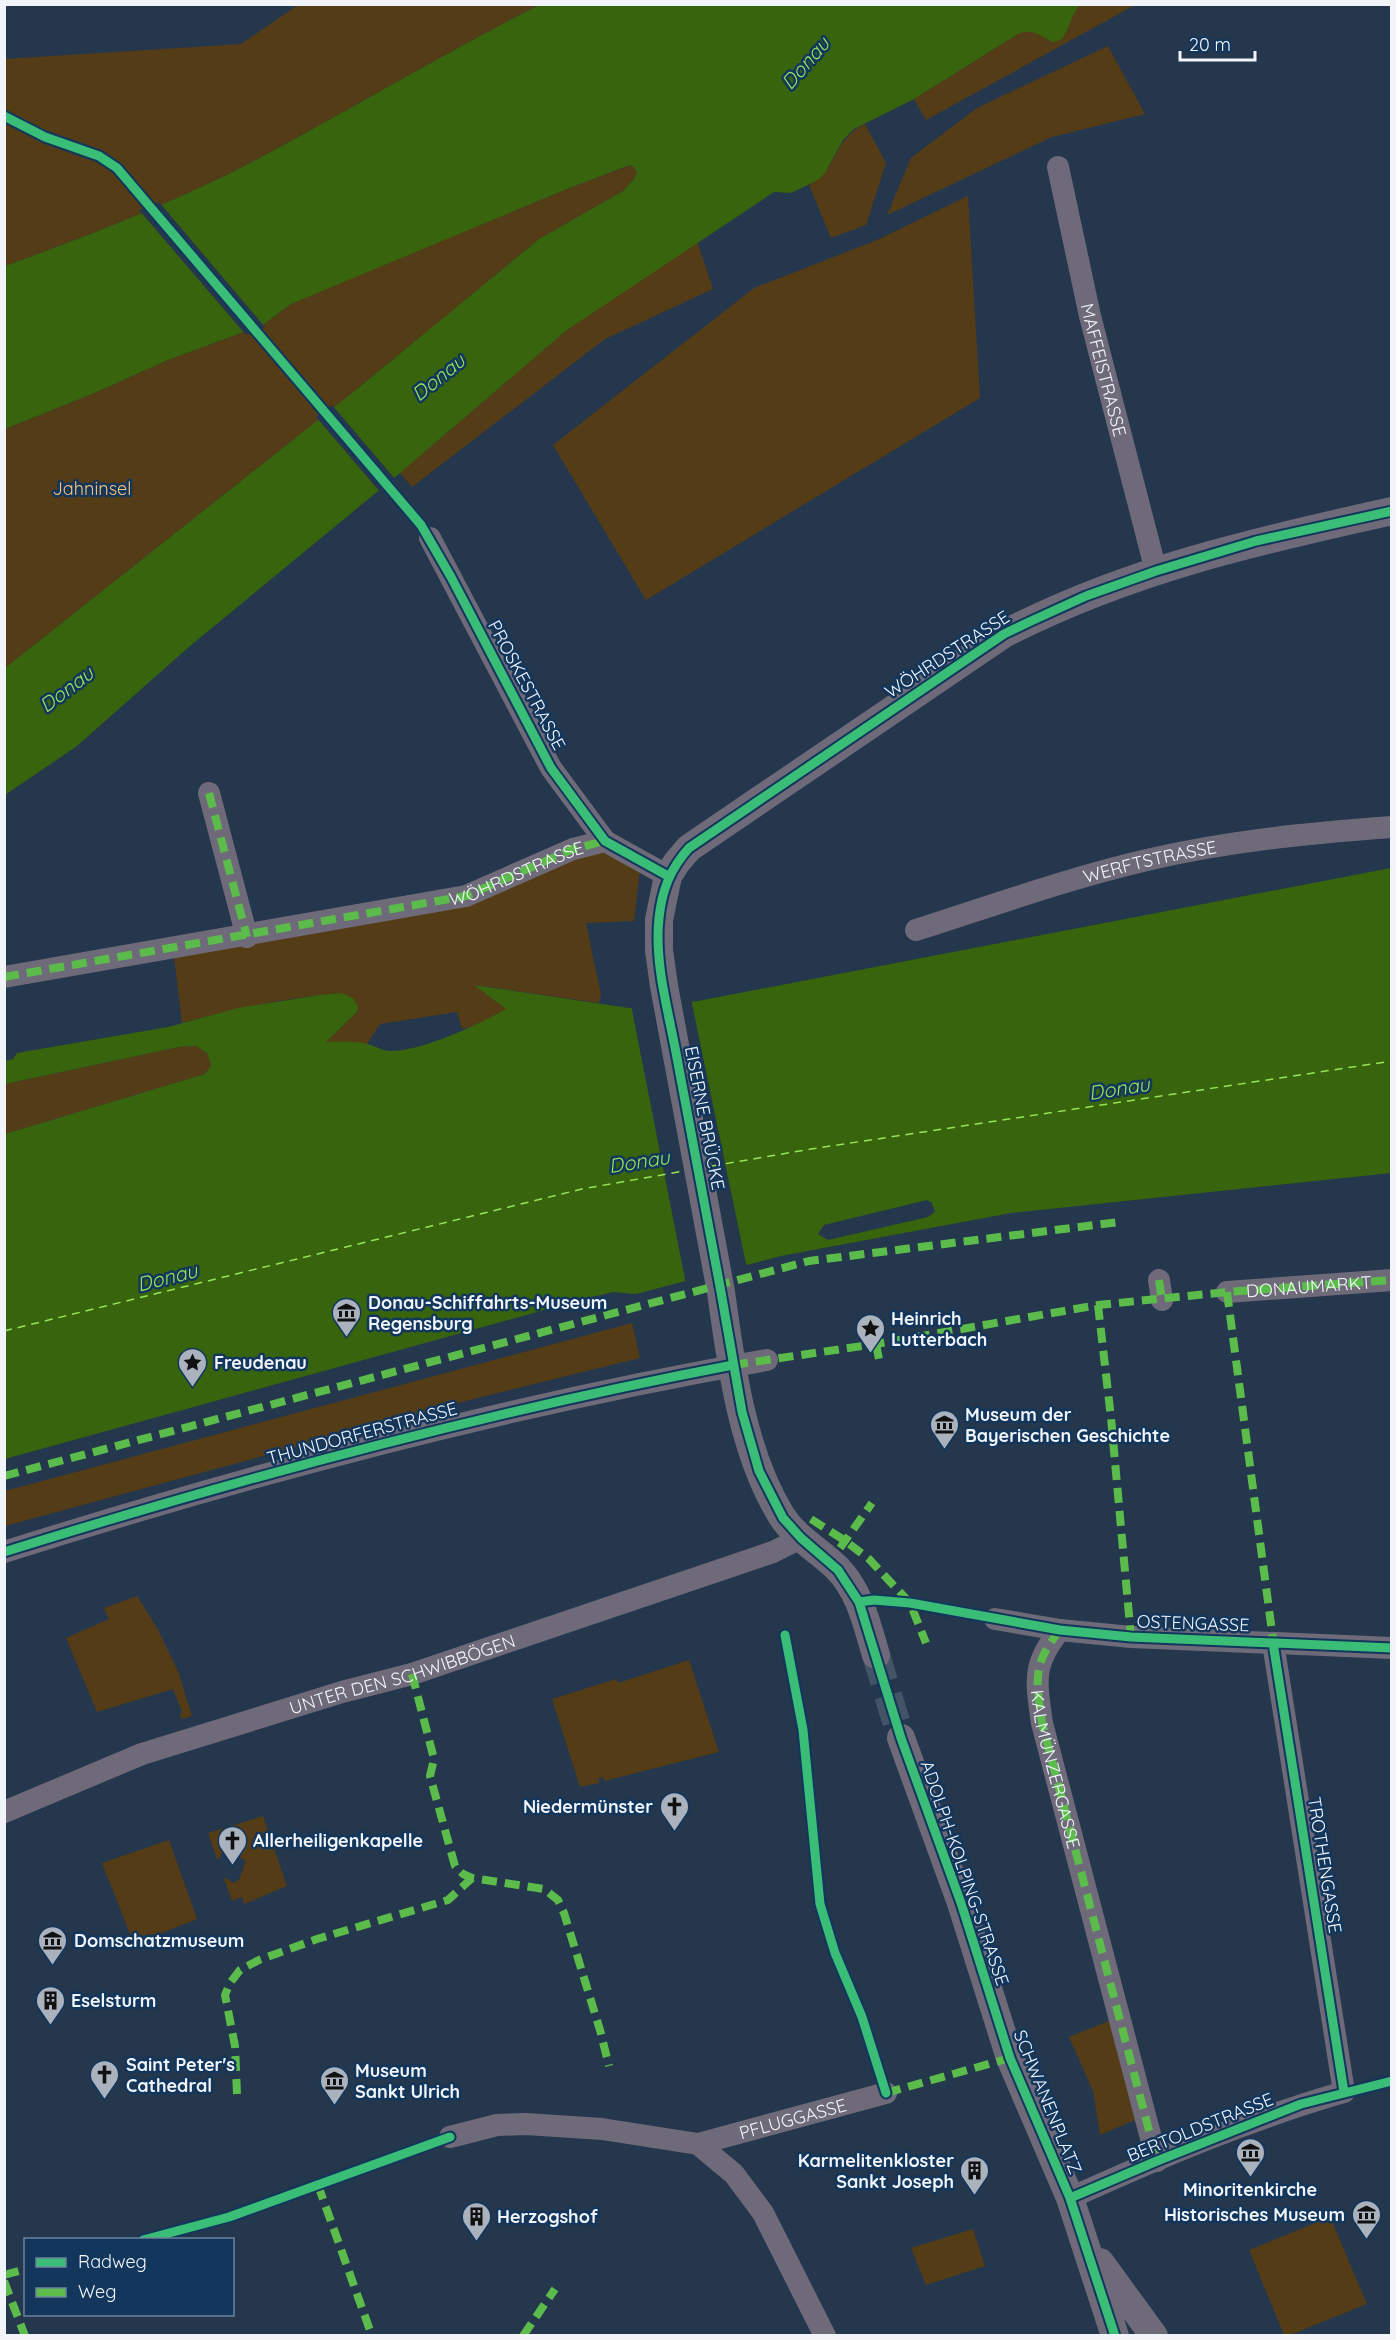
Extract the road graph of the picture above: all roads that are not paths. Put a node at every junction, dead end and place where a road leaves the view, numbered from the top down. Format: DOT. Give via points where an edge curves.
graph roads {
  1 [pos="1058,167"];
  2 [pos="1392,511"];
  3 [pos="430,538"];
  4 [pos="1156,571"];
  5 [pos="209,793"];
  6 [pos="1392,827"];
  7 [pos="605,841"];
  8 [pos="668,876"];
  9 [pos="916,930"];
  10 [pos="247,937"];
  11 [pos="4,977"];
  12 [pos="1392,1280"];
  13 [pos="1227,1292"];
  14 [pos="767,1360"];
  15 [pos="733,1365"];
  16 [pos="801,1538"];
  17 [pos="4,1552"];
  18 [pos="995,1619"];
  19 [pos="1060,1630"];
  20 [pos="1273,1643"];
  21 [pos="1392,1648"];
  22 [pos="876,1655"];
  23 [pos="901,1738"];
  24 [pos="4,1812"];
  25 [pos="996,2018"];
  26 [pos="1344,2092"];
  27 [pos="886,2093"];
  28 [pos="450,2137"];
  29 [pos="698,2144"];
  30 [pos="1157,2160"];
  31 [pos="1070,2198"];
  32 [pos="1085,2241"];
  33 [pos="825,2336"];
  34 [pos="1115,2336"];
  35 [pos="1154,2336"];
  1 -- 4 [label="street, MAFFEISTRASSE" via="1090,316"];
  2 -- 4 [label="street, WÖHRDSTRASSE" via="1256,541"];
  3 -- 7 [label="street, PROSKESTRASSE" via="551,768"];
  4 -- 8 [label="street, WÖHRDSTRASSE" via="1086,596 1004,634 689,848"];
  5 -- 10 [label="street"];
  6 -- 9 [label="street, WERFTSTRASSE" via="1273,838 1147,860"];
  7 -- 8 [label="street, WÖHRDSTRASSE"];
  7 -- 10 [label="street, WÖHRDSTRASSE" via="573,849 466,896"];
  8 -- 15 [label="street, EISERNE BRÜCKE" via="659,920 659,950"];
  10 -- 11 [label="street, WÖHRDSTRASSE"];
  12 -- 13 [label="street, DONAUMARKT"];
  14 -- 15 [label="street"];
  15 -- 16 [label="street, EISERNE BRÜCKE" via="759,1471 783,1518"];
  15 -- 17 [label="street, THUNDORFERSTRASSE" via="546,1403 135,1511"];
  16 -- 22 [label="street, EISERNE BRÜCKE" via="838,1569 859,1602"];
  16 -- 24 [label="street, UNTER DEN SCHWIBBÖGEN" via="773,1552 412,1674 142,1754"];
  18 -- 19 [label="street, OSTENGASSE"];
  19 -- 20 [label="street, OSTENGASSE"];
  19 -- 30 [label="street, KALMÜNZERGASSE" via="1039,1662 1037,1686 1044,1732"];
  20 -- 21 [label="street, OSTENGASSE"];
  20 -- 26 [label="street, TROTHENGASSE"];
  23 -- 25 [label="street, ADOLPH-KOLPING-STRASSE" via="961,1903"];
  25 -- 31 [label="street, SCHWANENPLATZ"];
  26 -- 30 [label="street, BERTOLDSTRASSE" via="1301,2104"];
  27 -- 29 [label="street, PFLUGGASSE"];
  28 -- 29 [label="street" via="496,2124 525,2124 602,2129"];
  29 -- 33 [label="street" via="734,2175 763,2213"];
  30 -- 31 [label="street, BERTOLDSTRASSE"];
  31 -- 32 [label="street, SCHWANENPLATZ"];
  32 -- 34 [label="street, SCHWANENPLATZ"];
  32 -- 35 [label="street"];
}
